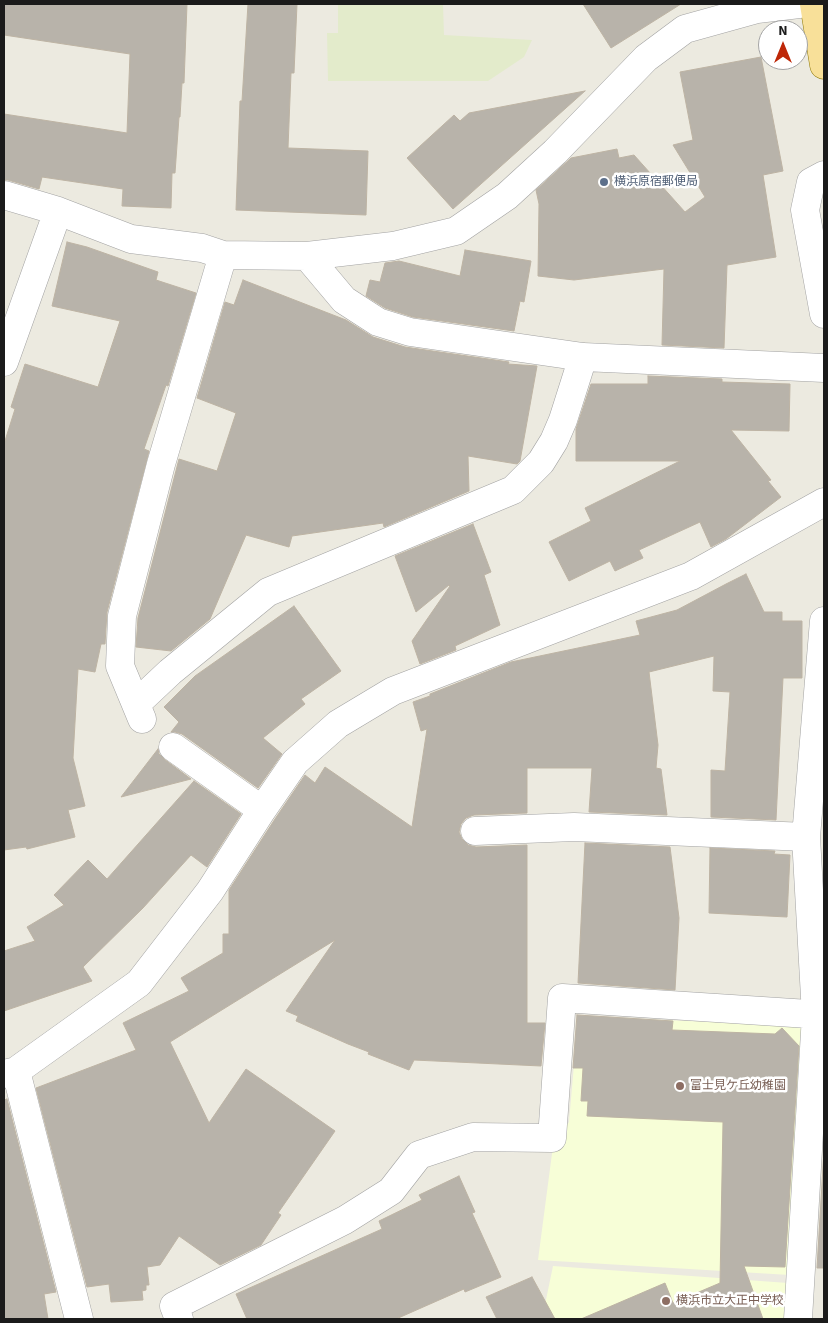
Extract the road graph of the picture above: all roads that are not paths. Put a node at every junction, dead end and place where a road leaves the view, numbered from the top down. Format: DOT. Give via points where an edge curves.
graph roads {
  1 [pos="799,4"];
  2 [pos="814,4"];
  3 [pos="824,65"];
  4 [pos="824,175"];
  5 [pos="4,195"];
  6 [pos="58,210"];
  7 [pos="223,255"];
  8 [pos="308,256"];
  9 [pos="824,314"];
  10 [pos="582,357"];
  11 [pos="4,362"];
  12 [pos="824,368"];
  13 [pos="824,502"];
  14 [pos="824,621"];
  15 [pos="173,747"];
  16 [pos="262,810"];
  17 [pos="475,831"];
  18 [pos="806,837"];
  19 [pos="820,1015"];
  20 [pos="10,1073"];
  21 [pos="79,1319"];
  22 [pos="179,1319"];
  23 [pos="798,1319"];
  1 -- 8 [label="street" via="757,9 684,29 646,58 555,152 507,196 456,231 393,246"];
  2 -- 3 [label="main road"];
  4 -- 9 [label="street" via="811,182 805,210"];
  5 -- 6 [label="street"];
  6 -- 7 [label="street" via="131,239 202,248"];
  6 -- 11 [label="street"];
  7 -- 8 [label="street"];
  7 -- 10 [label="street" via="161,464 122,616 120,666 139,711 170,672 268,592 513,490 541,462 554,441"];
  8 -- 10 [label="street" via="344,300 378,322 410,332"];
  10 -- 12 [label="street"];
  13 -- 16 [label="street" via="692,576 394,691 338,724 295,762"];
  14 -- 18 [label="street"];
  15 -- 16 [label="street"];
  16 -- 20 [label="street" via="210,891 139,983"];
  17 -- 18 [label="street" via="574,828"];
  18 -- 19 [label="street"];
  19 -- 22 [label="street" via="562,998 552,1138 473,1137 419,1155 391,1191 345,1220 174,1306"];
  19 -- 23 [label="street"];
  20 -- 21 [label="street"];
}
